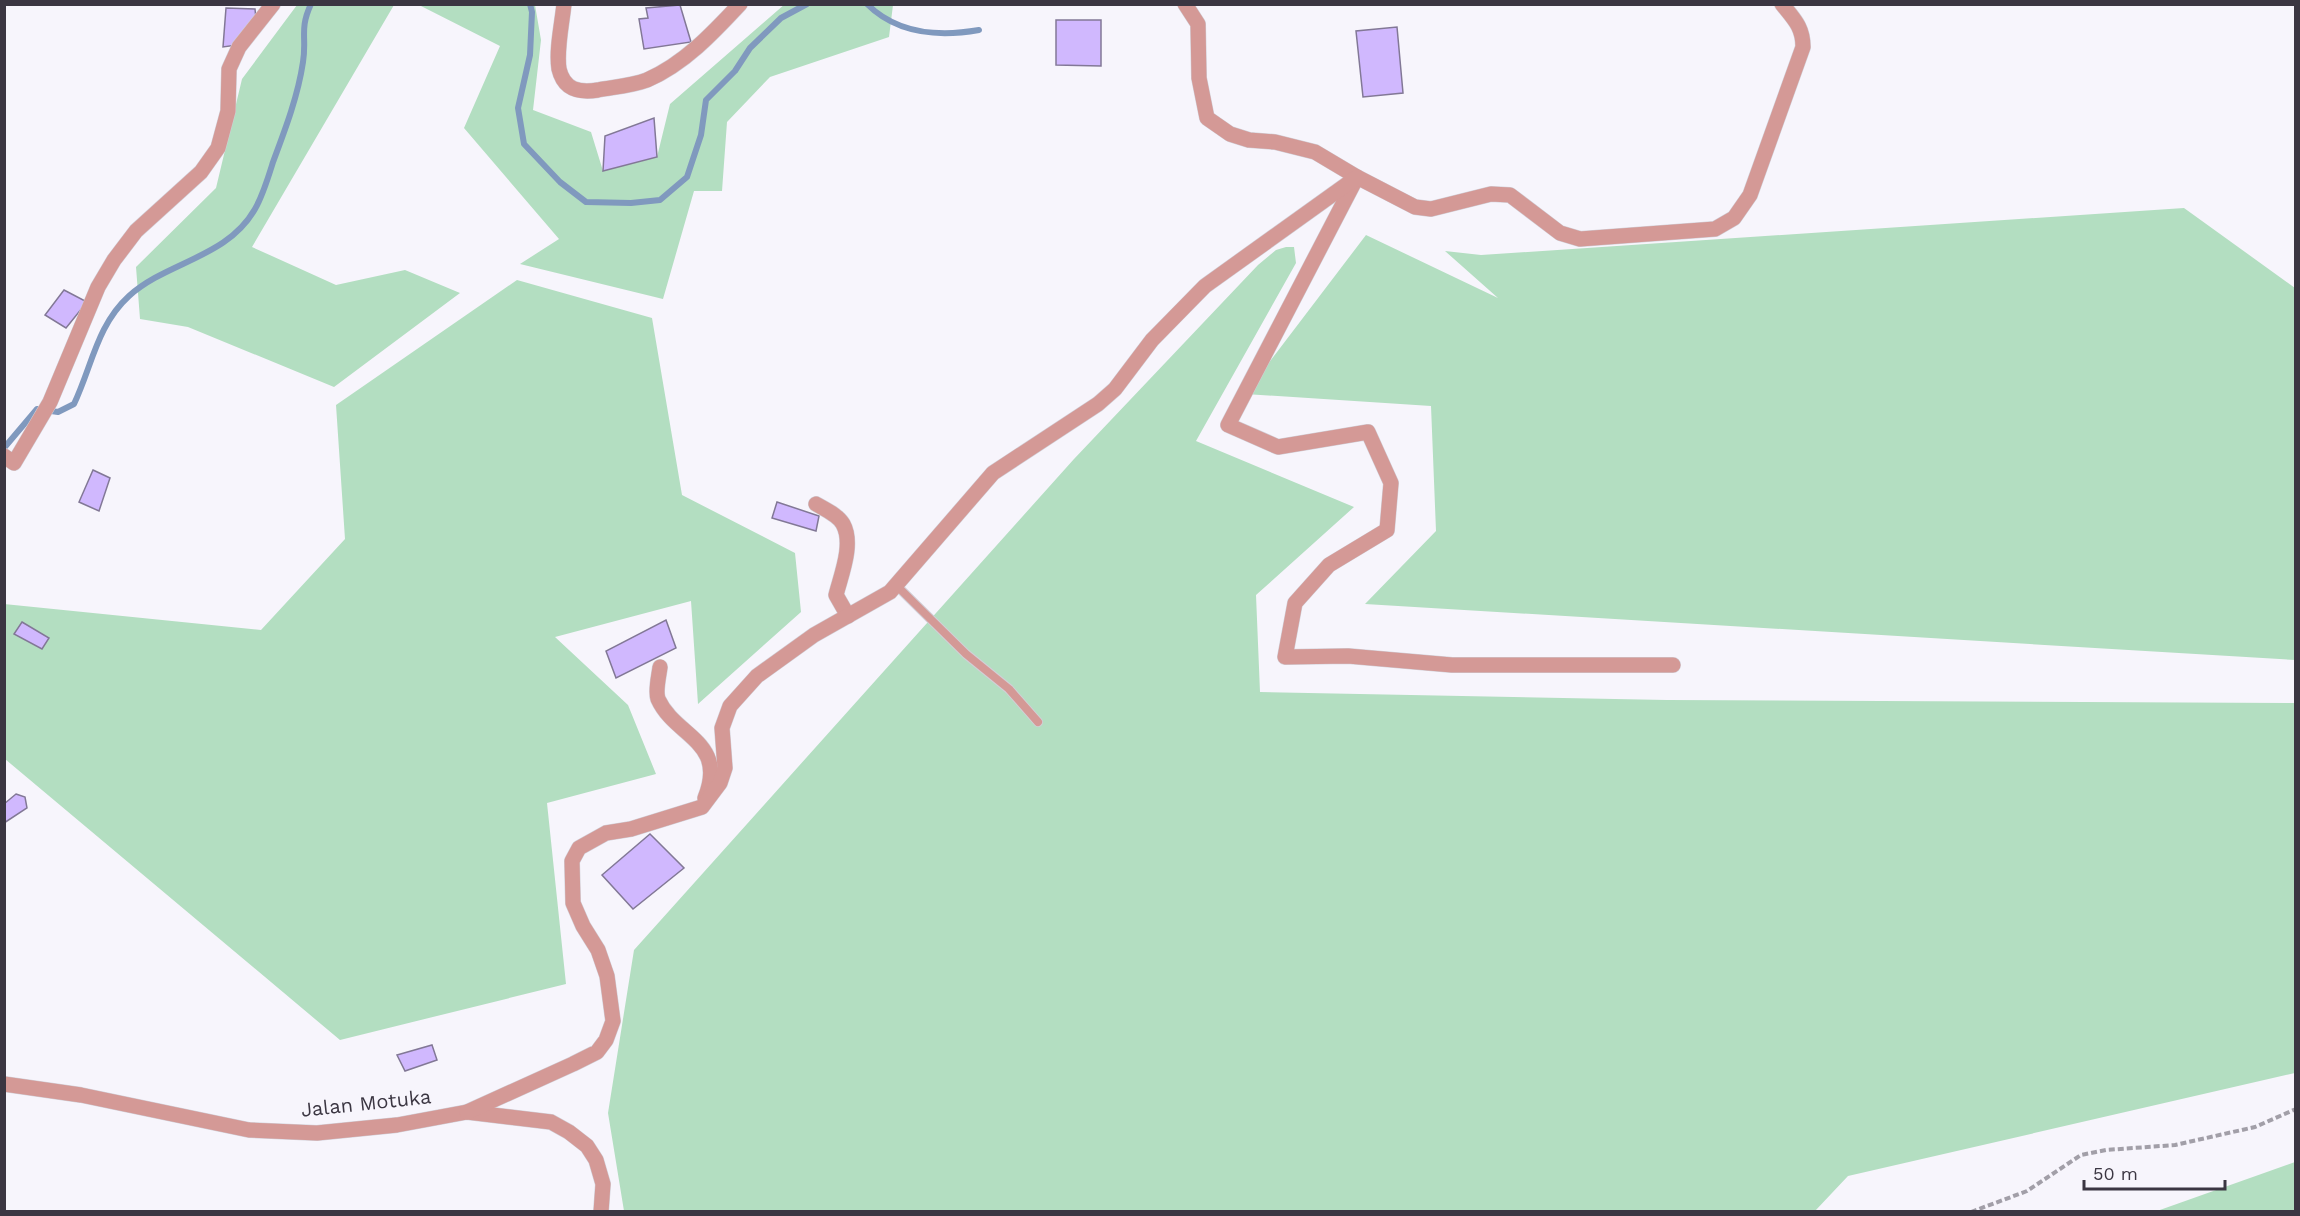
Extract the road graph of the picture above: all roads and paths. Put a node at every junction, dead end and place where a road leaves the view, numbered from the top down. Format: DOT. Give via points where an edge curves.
graph roads {
  1 [pos="273,4"];
  2 [pos="564,4"];
  3 [pos="740,4"];
  4 [pos="1185,4"];
  5 [pos="1782,4"];
  6 [pos="1357,177"];
  7 [pos="10,460"];
  8 [pos="816,504"];
  9 [pos="896,585"];
  10 [pos="848,616"];
  11 [pos="1673,665"];
  12 [pos="660,667"];
  13 [pos="1038,722"];
  14 [pos="702,807"];
  15 [pos="4,1084"];
  16 [pos="2295,1109"];
  17 [pos="467,1112"];
  18 [pos="601,1212"];
  19 [pos="1971,1212"];
  1 -- 7 [label="street" via="239,47 229,69 228,111 218,148 201,172 136,231 114,260 98,287 35,432"];
  2 -- 3 [label="street" via="560,69 573,90 587,92 623,87 661,72 713,33"];
  4 -- 6 [label="street" via="1198,24 1200,78 1207,117 1230,134 1315,152"];
  5 -- 6 [label="street" via="1799,24 1803,47 1750,195 1734,218 1715,228 1580,239 1560,233 1510,195 1491,194 1431,209 1415,207"];
  6 -- 9 [label="street" via="1205,286 1098,404 993,473"];
  6 -- 11 [label="street" via="1228,425 1278,447 1368,432 1390,483 1387,530 1329,565 1295,603 1285,657 1348,656 1452,665"];
  8 -- 10 [label="street" via="843,522 846,557 836,595"];
  9 -- 10 [label="street"];
  9 -- 13 [label="lane" via="966,654 1009,689"];
  10 -- 14 [label="street" via="793,648 757,676 730,706 722,728 725,768 720,783"];
  12 -- 14 [label="street" via="657,697 664,709 703,746 710,772"];
  14 -- 17 [label="street" via="606,833 579,848 572,861 573,903 607,976 613,1021 606,1040 597,1052"];
  15 -- 17 [label="street, Jalan Motuka" via="81,1095 249,1130 318,1133 397,1125"];
  16 -- 19 [label="path" via="2255,1126 2175,1145 2081,1155 2027,1191"];
  17 -- 18 [label="street, Jalan Motuka" via="551,1122 569,1132 587,1146 602,1175"];
}
